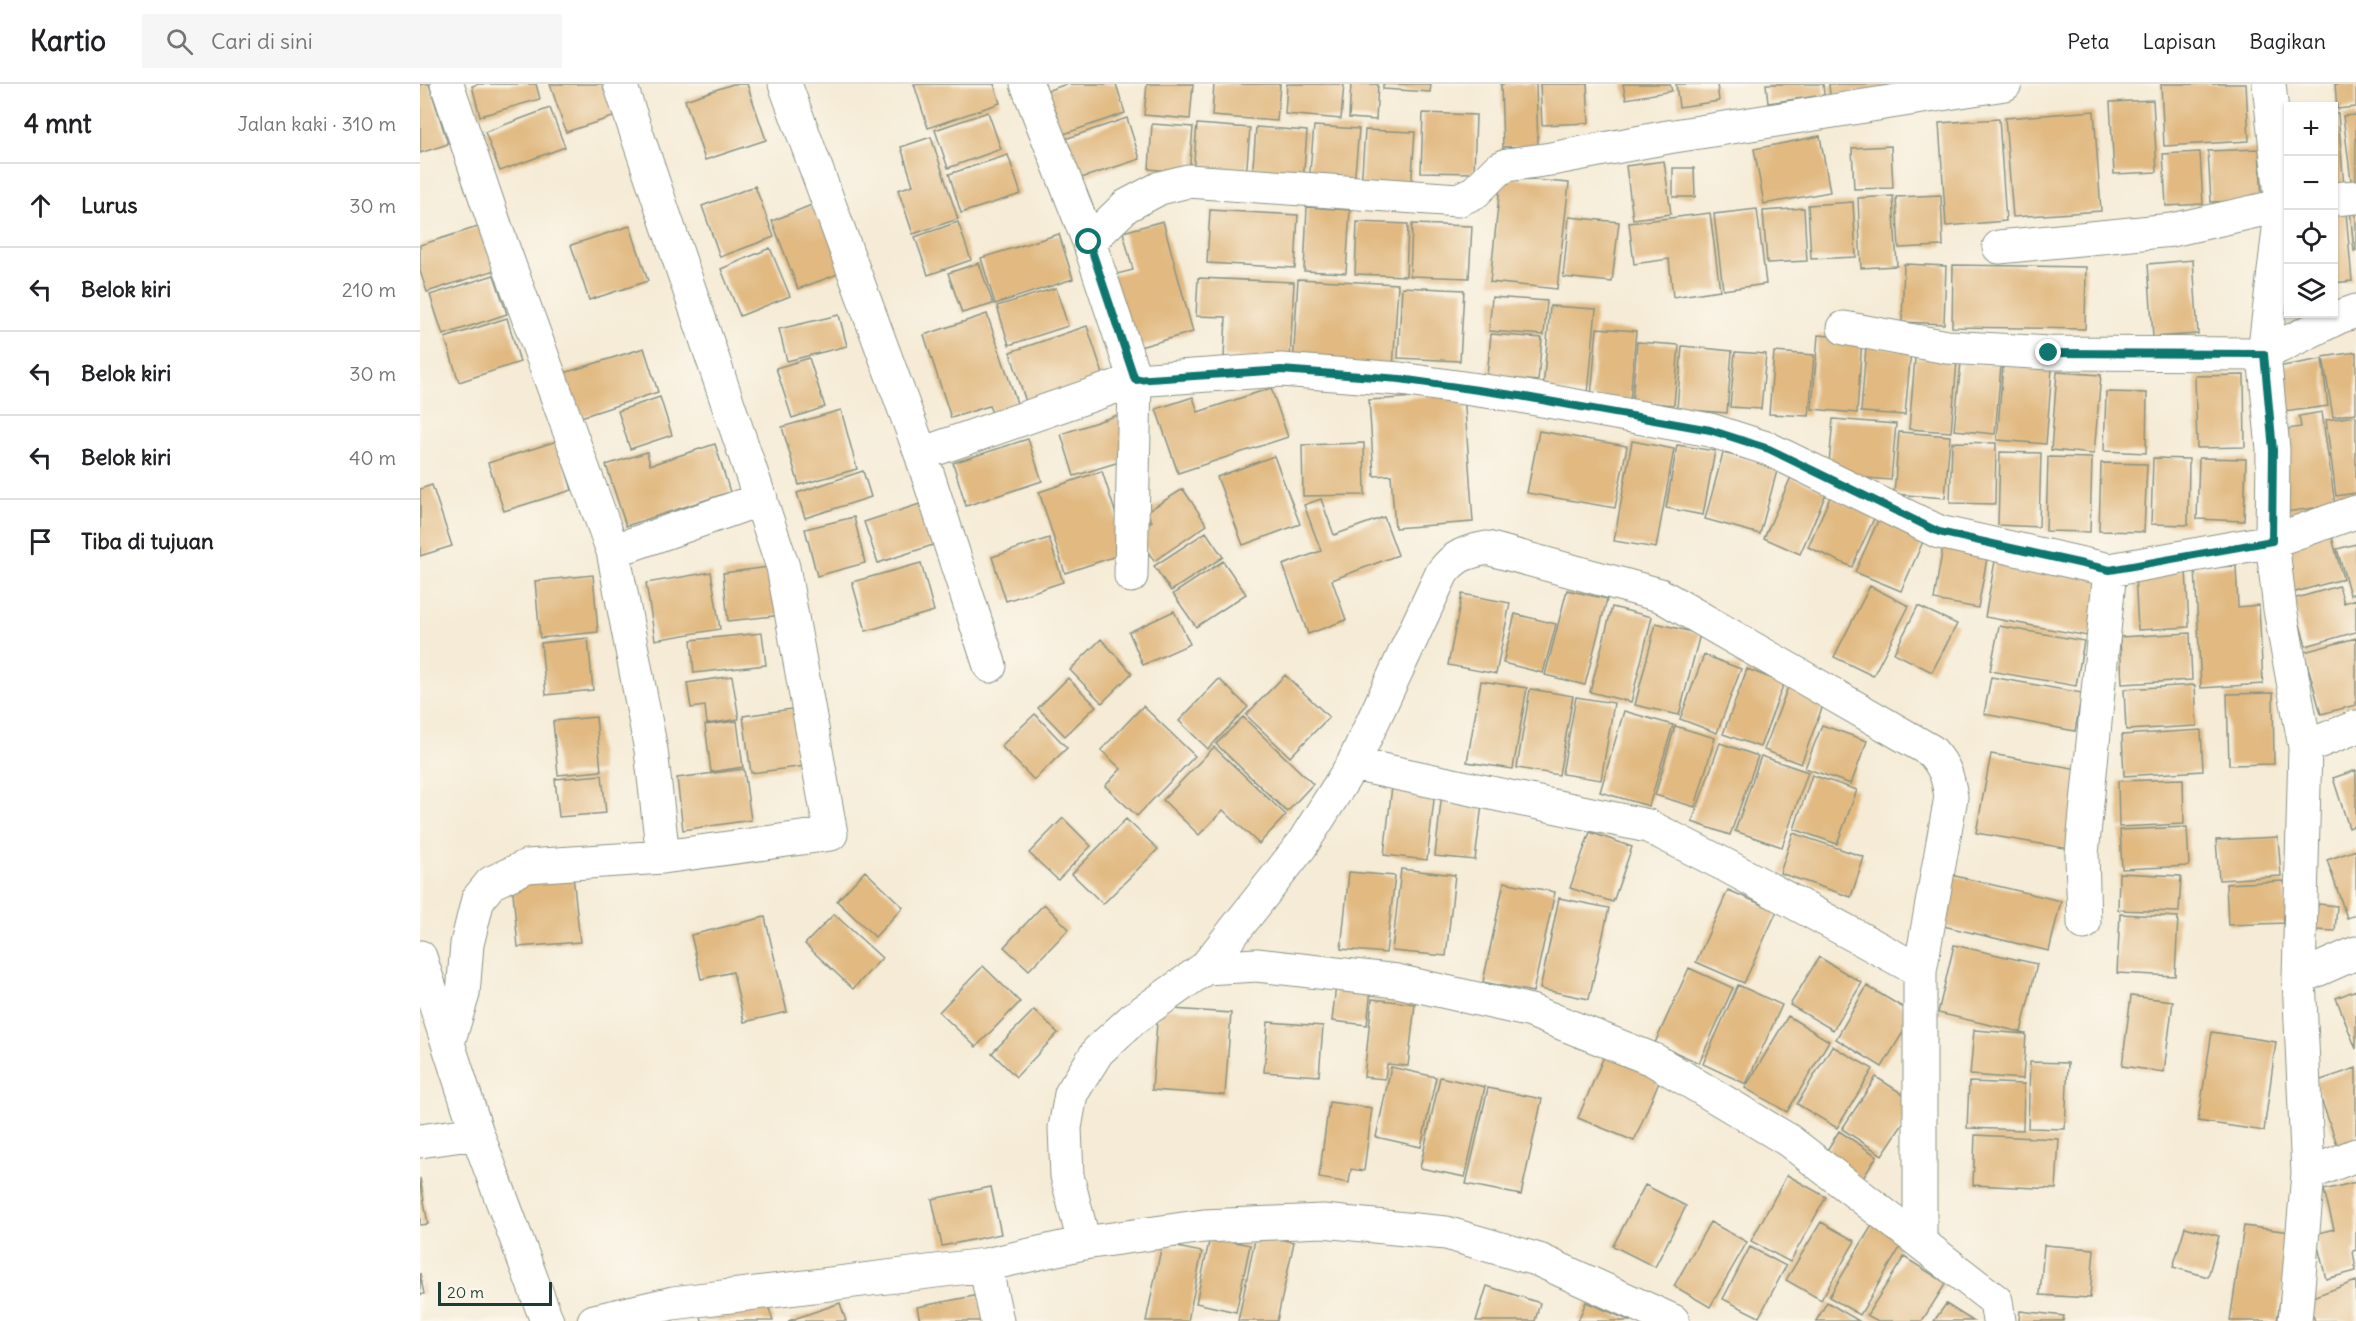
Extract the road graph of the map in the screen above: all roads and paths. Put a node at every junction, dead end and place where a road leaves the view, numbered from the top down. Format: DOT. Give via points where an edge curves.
graph roads {
  1 [pos="447,84"];
  2 [pos="620,84"];
  3 [pos="785,84"];
  4 [pos="1028,84"];
  5 [pos="2005,84"];
  6 [pos="2269,84"];
  7 [pos="1949,88"];
  8 [pos="2284,196"];
  9 [pos="2356,197"];
  10 [pos="2338,199"];
  11 [pos="2284,204"];
  12 [pos="2284,210"];
  13 [pos="1089,242"];
  14 [pos="1999,247"];
  15 [pos="2356,311"];
  16 [pos="1844,328"];
  17 [pos="2264,354"];
  18 [pos="1135,380"];
  19 [pos="921,454"];
  20 [pos="761,500"];
  21 [pos="2356,512"];
  22 [pos="2272,541"];
  23 [pos="613,550"];
  24 [pos="2110,570"];
  25 [pos="1131,576"];
  26 [pos="990,666"];
  27 [pos="2356,727"];
  28 [pos="2305,747"];
  29 [pos="1353,764"];
  30 [pos="663,857"];
  31 [pos="2084,923"];
  32 [pos="2356,953"];
  33 [pos="420,957"];
  34 [pos="1205,968"];
  35 [pos="1920,971"];
  36 [pos="2299,978"];
  37 [pos="448,1042"];
  38 [pos="477,1133"];
  39 [pos="420,1140"];
  40 [pos="2356,1155"];
  41 [pos="2308,1174"];
  42 [pos="1920,1242"];
  43 [pos="1084,1243"];
  44 [pos="985,1265"];
  45 [pos="676,1312"];
  46 [pos="547,1321"];
  47 [pos="594,1321"];
  48 [pos="997,1321"];
  49 [pos="1673,1321"];
  50 [pos="1999,1321"];
  51 [pos="2295,1321"];
  1 -- 23 [label="street"];
  2 -- 20 [label="street"];
  3 -- 19 [label="street"];
  4 -- 13 [label="street"];
  5 -- 7 [label="street"];
  6 -- 8 [label="street"];
  7 -- 13 [label="street" via="1507,165 1476,192 1458,200 1188,181 1160,188 1126,206"];
  9 -- 10 [label="street"];
  11 -- 14 [label="street" via="2172,230"];
  12 -- 17 [label="street"];
  13 -- 18 [label="street"];
  15 -- 17 [label="street"];
  16 -- 17 [label="street" via="1947,348 2049,353"];
  17 -- 22 [label="street" via="2273,450"];
  18 -- 19 [label="street"];
  18 -- 24 [label="street" via="1281,370 1400,379 1710,430 1769,449 1939,532"];
  18 -- 25 [label="street"];
  19 -- 26 [label="street"];
  20 -- 23 [label="street"];
  20 -- 30 [label="street" via="783,567 831,834"];
  21 -- 22 [label="street"];
  22 -- 24 [label="street"];
  22 -- 28 [label="street"];
  23 -- 30 [label="street" via="651,750"];
  24 -- 31 [label="street" via="2082,854"];
  27 -- 28 [label="street"];
  28 -- 36 [label="street"];
  29 -- 34 [label="street" via="1301,846"];
  29 -- 35 [label="street" via="1647,826"];
  29 -- 35 [label="street" via="1442,573 1461,554 1487,548 1660,595 1941,761 1948,774 1951,796"];
  30 -- 37 [label="street" via="527,866 491,883 478,899 467,944 463,994"];
  32 -- 36 [label="street"];
  33 -- 37 [label="street"];
  34 -- 42 [label="street" via="1267,966 1397,981 1531,1011 1654,1060 1788,1140"];
  34 -- 43 [label="street" via="1133,1019 1098,1051 1071,1094 1065,1128 1066,1176"];
  35 -- 42 [label="street"];
  36 -- 41 [label="street"];
  37 -- 38 [label="street"];
  38 -- 39 [label="street"];
  38 -- 46 [label="street"];
  40 -- 41 [label="street"];
  41 -- 51 [label="street"];
  42 -- 50 [label="street" via="1996,1301"];
  43 -- 44 [label="street"];
  43 -- 49 [label="street" via="1204,1227 1323,1221 1446,1233 1539,1260"];
  44 -- 45 [label="street"];
  44 -- 48 [label="street"];
  45 -- 47 [label="street"];
}
